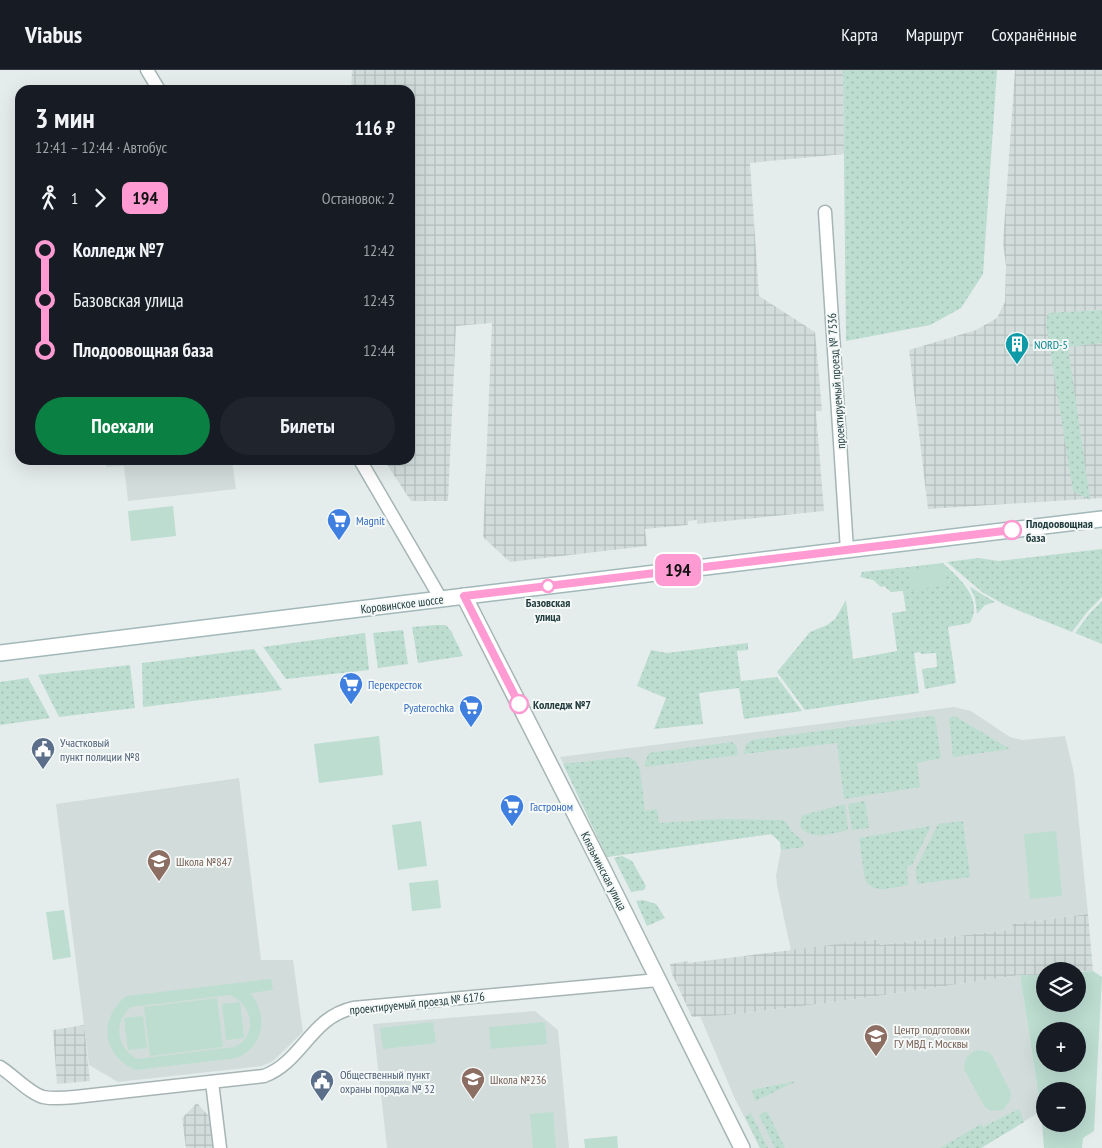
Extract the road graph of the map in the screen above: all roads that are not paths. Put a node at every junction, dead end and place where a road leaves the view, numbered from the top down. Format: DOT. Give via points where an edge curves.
graph roads {
  1 [pos="147,70"];
  2 [pos="156,85"];
  3 [pos="825,212"];
  4 [pos="363,465"];
  5 [pos="1102,520"];
  6 [pos="847,550"];
  7 [pos="464,596"];
  8 [pos="441,598"];
  9 [pos="0,653"];
  10 [pos="658,980"];
  11 [pos="0,1067"];
  12 [pos="212,1082"];
  13 [pos="220,1148"];
  14 [pos="742,1148"];
  1 -- 2 [label="street"];
  3 -- 6 [label="street, проектируемый проезд № 7536"];
  4 -- 8 [label="street"];
  5 -- 6 [label="main road, Коровинское шоссе"];
  6 -- 7 [label="main road, Коровинское шоссе"];
  7 -- 8 [label="main road, Коровинское шоссе"];
  7 -- 10 [label="main road, Клязьминская улица"];
  8 -- 9 [label="main road, Коровинское шоссе"];
  10 -- 12 [label="street, проектируемый проезд № 6176" via="343,1010 320,1024 281,1068 272,1073"];
  10 -- 14 [label="main road, Клязьминская улица"];
  11 -- 12 [label="street, проектируемый проезд № 6176" via="34,1093 53,1098"];
  12 -- 13 [label="street"];
}
